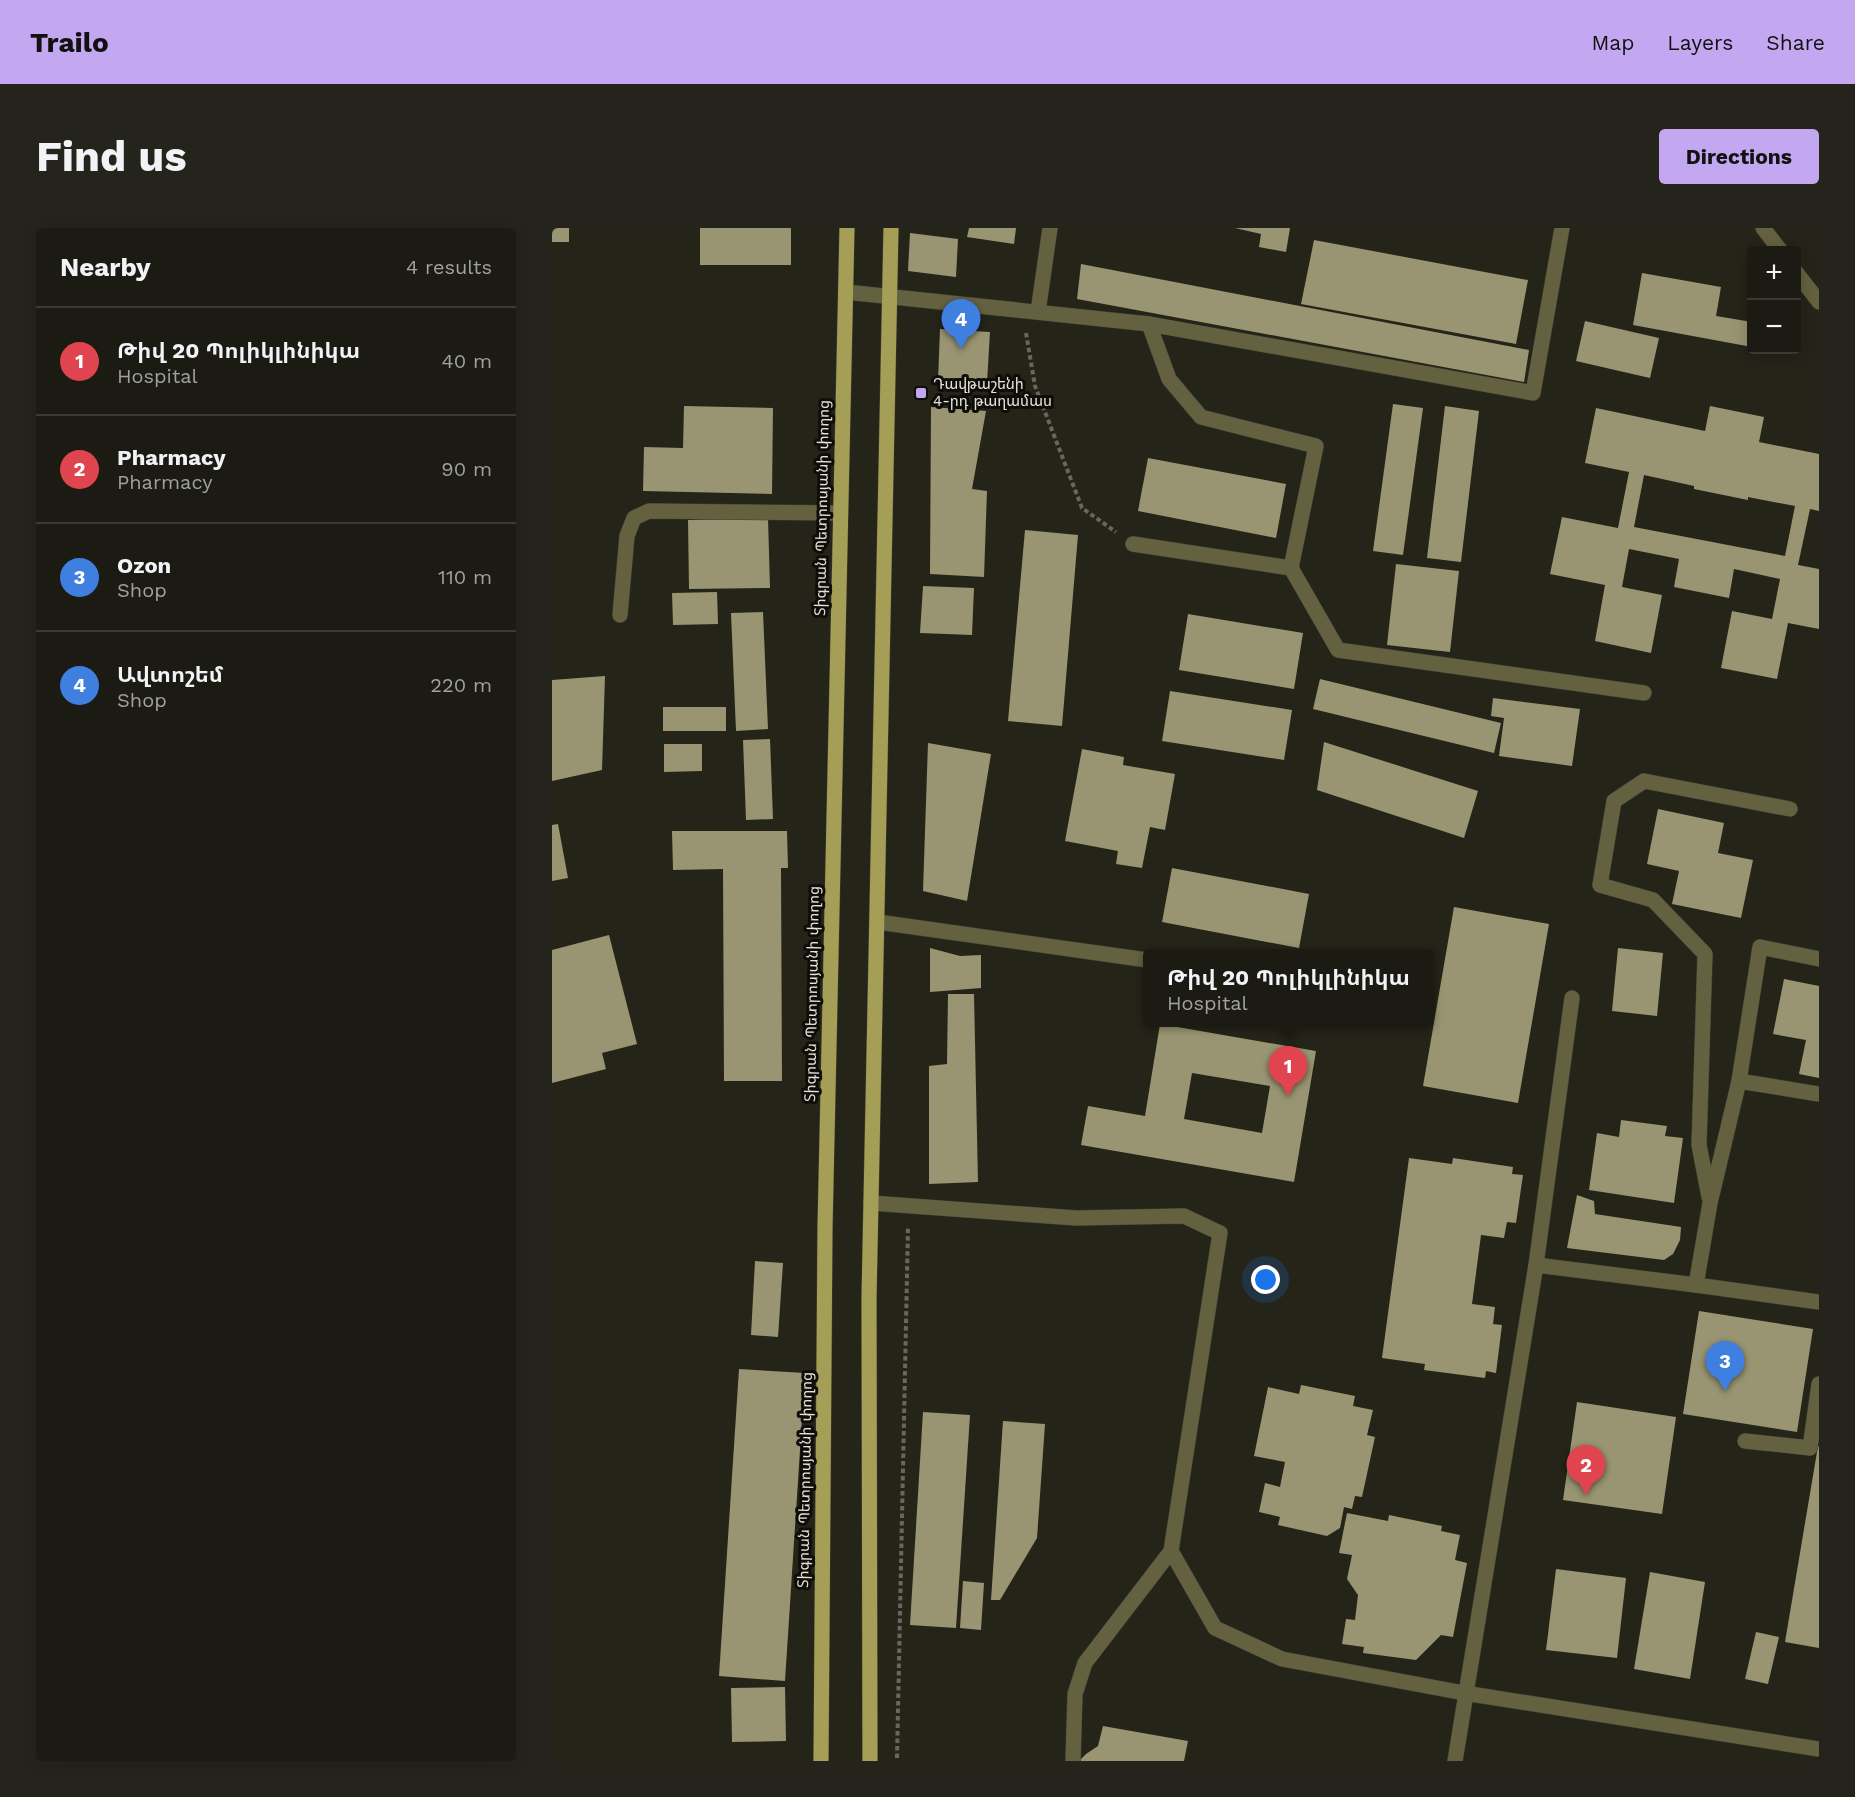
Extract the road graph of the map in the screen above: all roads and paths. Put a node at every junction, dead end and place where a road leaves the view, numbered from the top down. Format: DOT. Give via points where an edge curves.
graph roads {
  1 [pos="847,228"];
  2 [pos="891,228"];
  3 [pos="1050,228"];
  4 [pos="1562,228"];
  5 [pos="1764,228"];
  6 [pos="1777,246"];
  7 [pos="1801,277"];
  8 [pos="846,292"];
  9 [pos="890,296"];
  10 [pos="1819,302"];
  11 [pos="1030,311"];
  12 [pos="1149,324"];
  13 [pos="840,513"];
  14 [pos="1133,544"];
  15 [pos="1291,568"];
  16 [pos="620,615"];
  17 [pos="1644,693"];
  18 [pos="1790,809"];
  19 [pos="878,922"];
  20 [pos="1143,959"];
  21 [pos="1819,959"];
  22 [pos="1572,998"];
  23 [pos="1739,1081"];
  24 [pos="1819,1094"];
  25 [pos="871,1203"];
  26 [pos="1710,1203"];
  27 [pos="909,1205"];
  28 [pos="1536,1265"];
  29 [pos="1696,1285"];
  30 [pos="1819,1302"];
  31 [pos="1819,1383"];
  32 [pos="1745,1441"];
  33 [pos="1171,1551"];
  34 [pos="1464,1693"];
  35 [pos="1819,1749"];
  36 [pos="897,1758"];
  37 [pos="821,1761"];
  38 [pos="870,1761"];
  39 [pos="1073,1761"];
  40 [pos="1455,1761"];
  1 -- 8 [label="main road, Տիգրան Պետրոսյանի փողոց"];
  2 -- 9 [label="main road"];
  3 -- 11 [label="lane"];
  4 -- 12 [label="lane" via="1533,393"];
  5 -- 6 [label="lane"];
  7 -- 10 [label="lane"];
  8 -- 9 [label="lane"];
  8 -- 13 [label="main road, Տիգրան Պետրոսյանի փողոց"];
  9 -- 11 [label="lane"];
  9 -- 19 [label="main road"];
  11 -- 12 [label="lane"];
  11 -- 14 [label="path" via="1035,386 1082,508"];
  12 -- 15 [label="lane" via="1169,379 1201,417 1316,446"];
  13 -- 16 [label="lane" via="649,511 634,518 627,536"];
  13 -- 37 [label="main road, Տիգրան Պետրոսյանի փողոց" via="825,1228"];
  14 -- 15 [label="lane"];
  15 -- 17 [label="lane" via="1338,650"];
  18 -- 26 [label="lane" via="1644,781 1614,801 1600,885 1653,900 1705,954 1699,1145"];
  19 -- 20 [label="lane"];
  19 -- 25 [label="main road"];
  21 -- 23 [label="lane" via="1760,947"];
  22 -- 28 [label="lane"];
  23 -- 24 [label="lane"];
  23 -- 26 [label="lane"];
  25 -- 27 [label="lane"];
  25 -- 38 [label="main road"];
  26 -- 29 [label="lane"];
  27 -- 33 [label="lane" via="1076,1218 1184,1215 1220,1233"];
  27 -- 36 [label="path"];
  28 -- 29 [label="lane"];
  28 -- 34 [label="lane"];
  29 -- 30 [label="lane"];
  31 -- 32 [label="lane" via="1810,1448"];
  33 -- 34 [label="lane" via="1215,1628 1282,1659"];
  33 -- 39 [label="lane" via="1086,1663 1075,1694"];
  34 -- 35 [label="lane"];
  34 -- 40 [label="lane"];
}
